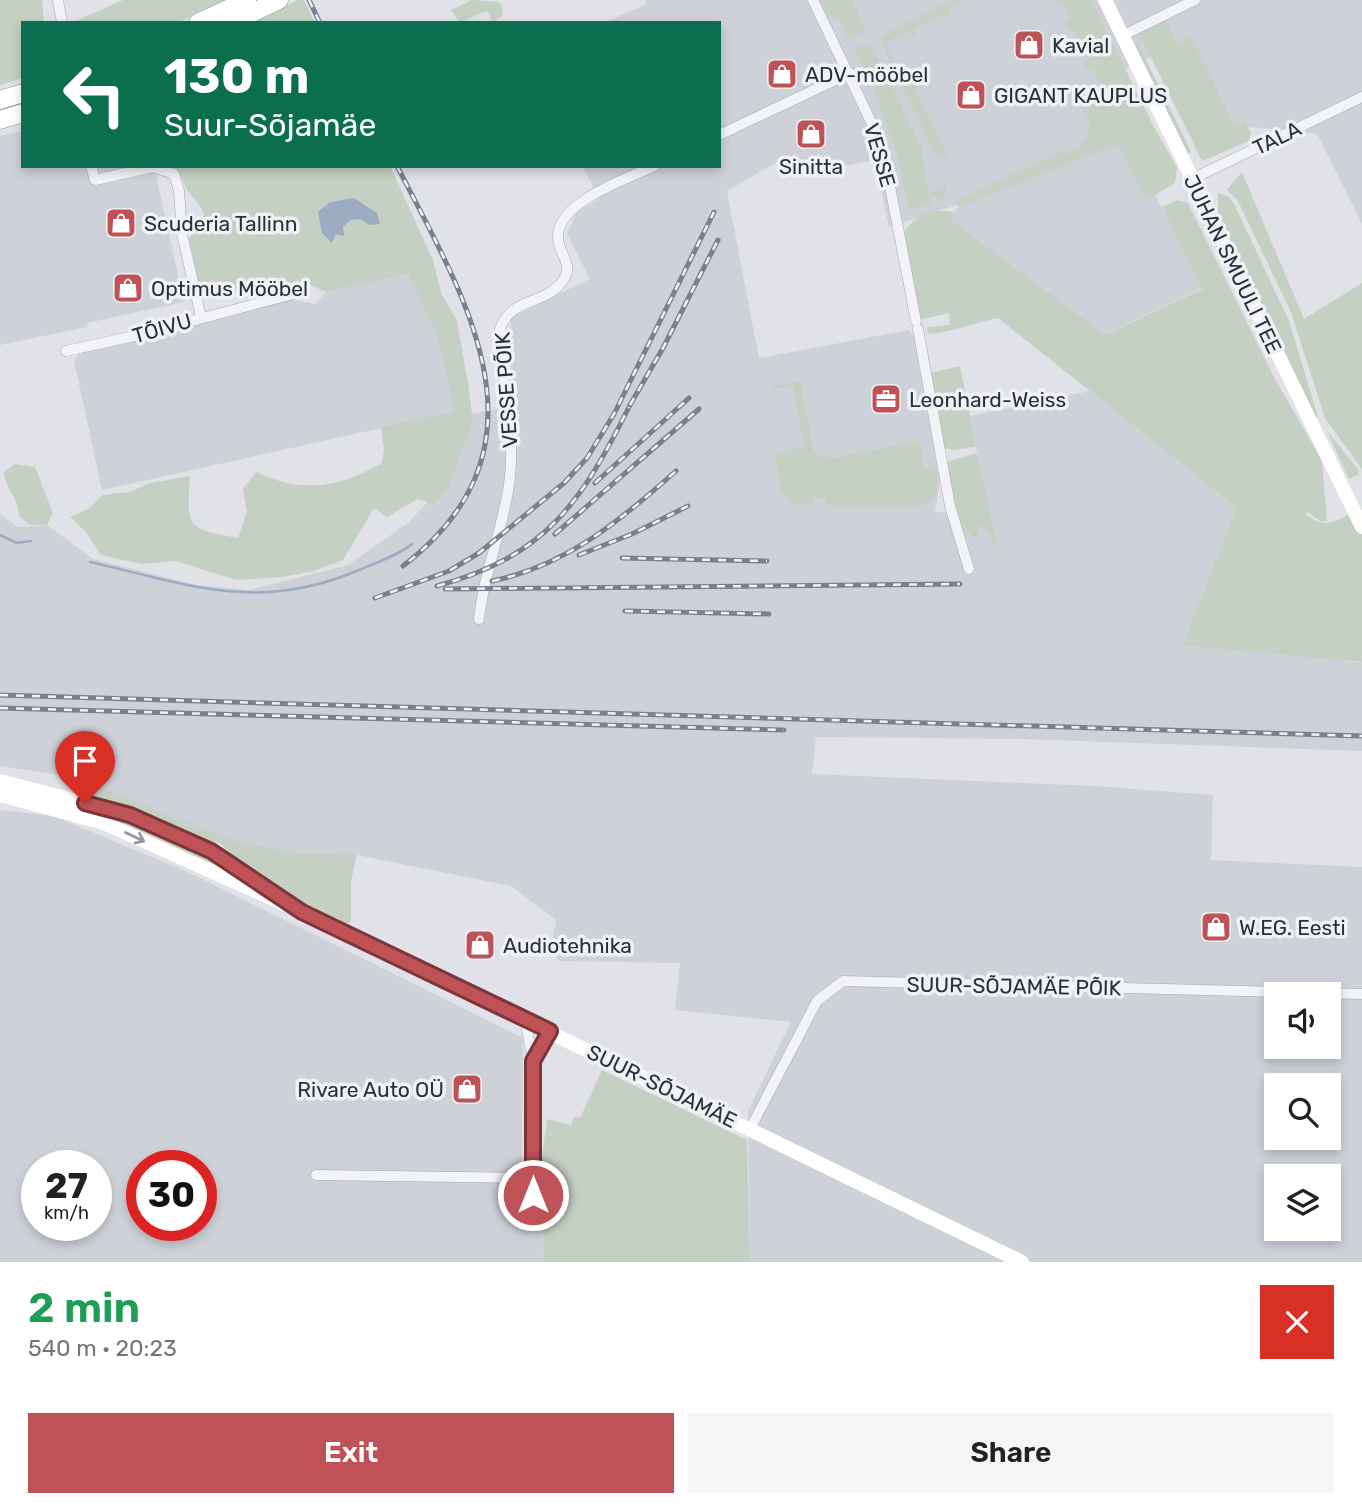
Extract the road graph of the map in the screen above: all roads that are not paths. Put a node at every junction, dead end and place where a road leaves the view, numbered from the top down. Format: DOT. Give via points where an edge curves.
graph roads {
  1 [pos="58,0"];
  2 [pos="247,0"];
  3 [pos="279,0"];
  4 [pos="813,0"];
  5 [pos="1104,0"];
  6 [pos="1195,0"];
  7 [pos="62,21"];
  8 [pos="202,21"];
  9 [pos="235,21"];
  10 [pos="1122,36"];
  11 [pos="850,73"];
  12 [pos="21,94"];
  13 [pos="1362,97"];
  14 [pos="0,100"];
  15 [pos="21,114"];
  16 [pos="0,120"];
  17 [pos="721,134"];
  18 [pos="91,168"];
  19 [pos="148,168"];
  20 [pos="160,168"];
  21 [pos="650,168"];
  22 [pos="1192,179"];
  23 [pos="298,293"];
  24 [pos="201,317"];
  25 [pos="66,351"];
  26 [pos="1362,527"];
  27 [pos="969,569"];
  28 [pos="479,619"];
  29 [pos="0,781"];
  30 [pos="0,794"];
  31 [pos="222,859"];
  32 [pos="215,874"];
  33 [pos="302,912"];
  34 [pos="1362,995"];
  35 [pos="525,1019"];
  36 [pos="550,1031"];
  37 [pos="533,1061"];
  38 [pos="750,1129"];
  39 [pos="316,1175"];
  40 [pos="533,1178"];
  41 [pos="533,1211"];
  42 [pos="1022,1262"];
  1 -- 7 [label="street"];
  2 -- 8 [label="highway"];
  3 -- 9 [label="highway"];
  4 -- 11 [label="street, VESSE"];
  5 -- 10 [label="main road, JUHAN SMUULI TEE"];
  6 -- 10 [label="street"];
  10 -- 22 [label="main road, JUHAN SMUULI TEE"];
  11 -- 17 [label="street"];
  11 -- 27 [label="street, VESSE" via="882,145 950,506"];
  12 -- 14 [label="highway"];
  13 -- 22 [label="street, TALA"];
  15 -- 16 [label="highway"];
  18 -- 19 [label="street" via="94,180"];
  20 -- 24 [label="street" via="177,182 178,216"];
  21 -- 28 [label="street, VESSE PÕIK" via="569,212 559,225 558,239 568,262 565,277 501,322 498,336 512,448 510,478"];
  22 -- 26 [label="main road, JUHAN SMUULI TEE"];
  23 -- 24 [label="street, TÕIVU"];
  24 -- 25 [label="street, TÕIVU"];
  29 -- 31 [label="main road, SUUR-SÕJAMÄE" via="130,815"];
  30 -- 32 [label="main road, SUUR-SÕJAMÄE, one-way" via="104,823"];
  31 -- 32 [label="main road"];
  31 -- 33 [label="main road, SUUR-SÕJAMÄE"];
  32 -- 33 [label="main road, SUUR-SÕJAMÄE"];
  33 -- 35 [label="main road, SUUR-SÕJAMÄE"];
  34 -- 38 [label="street, SUUR-SÕJAMÄE PÕIK" via="843,981 817,1001"];
  35 -- 36 [label="main road, SUUR-SÕJAMÄE"];
  35 -- 37 [label="street"];
  36 -- 37 [label="street"];
  36 -- 38 [label="main road, SUUR-SÕJAMÄE"];
  37 -- 40 [label="street"];
  38 -- 42 [label="main road, SUUR-SÕJAMÄE"];
  39 -- 40 [label="street"];
  40 -- 41 [label="street"];
}
